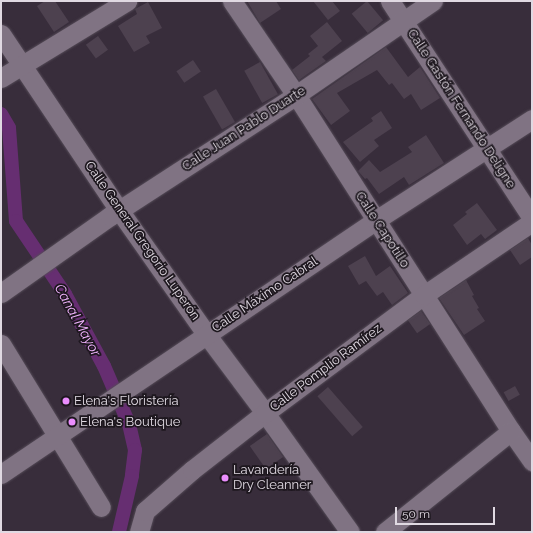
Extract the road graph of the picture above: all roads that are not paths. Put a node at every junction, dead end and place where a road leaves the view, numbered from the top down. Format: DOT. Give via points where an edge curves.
graph roads {
  1 [pos="127,1"];
  2 [pos="232,1"];
  3 [pos="390,1"];
  4 [pos="433,1"];
  5 [pos="404,21"];
  6 [pos="1,34"];
  7 [pos="23,64"];
  8 [pos="4,76"];
  9 [pos="296,95"];
  10 [pos="532,119"];
  11 [pos="486,149"];
  12 [pos="119,210"];
  13 [pos="532,218"];
  14 [pos="376,220"];
  15 [pos="532,222"];
  16 [pos="1,293"];
  17 [pos="424,295"];
  18 [pos="206,334"];
  19 [pos="1,344"];
  20 [pos="265,413"];
  21 [pos="511,431"];
  22 [pos="58,436"];
  23 [pos="532,460"];
  24 [pos="1,474"];
  25 [pos="101,507"];
  26 [pos="139,532"];
  27 [pos="350,532"];
  28 [pos="385,532"];
  1 -- 7 [label="street"];
  2 -- 9 [label="street, Calle Capotillo"];
  3 -- 5 [label="street, Calle Gastón Fernando Deligne"];
  4 -- 5 [label="street, Calle Juan Pablo Duarte"];
  5 -- 9 [label="street, Calle Juan Pablo Duarte"];
  5 -- 11 [label="street, Calle Gastón Fernando Deligne"];
  6 -- 7 [label="street, Calle General Gregorio Luperón"];
  7 -- 8 [label="street"];
  7 -- 12 [label="street, Calle General Gregorio Luperón"];
  9 -- 12 [label="street, Calle Juan Pablo Duarte"];
  9 -- 14 [label="street, Calle Capotillo"];
  10 -- 11 [label="street, Calle Máximo Cabral"];
  11 -- 13 [label="street, Calle Gastón Fernando Deligne"];
  11 -- 14 [label="street, Calle Máximo Cabral"];
  12 -- 16 [label="street, Calle Juan Pablo Duarte"];
  12 -- 18 [label="street, Calle General Gregorio Luperón"];
  14 -- 17 [label="street, Calle Capotillo"];
  14 -- 18 [label="street, Calle Máximo Cabral"];
  15 -- 17 [label="street, Calle Pomplio Ramírez"];
  17 -- 20 [label="street, Calle Pomplio Ramírez"];
  17 -- 21 [label="street, Calle Capotillo"];
  18 -- 20 [label="street, Calle General Gregorio Luperón"];
  18 -- 22 [label="street, Calle Máximo Cabral"];
  19 -- 22 [label="street"];
  20 -- 26 [label="street, Calle Pomplio Ramírez" via="192,470 145,511"];
  20 -- 27 [label="street, Calle General Gregorio Luperón"];
  21 -- 23 [label="street, Calle Capotillo"];
  21 -- 28 [label="street"];
  22 -- 24 [label="street, Calle Máximo Cabral"];
  22 -- 25 [label="street"];
}
